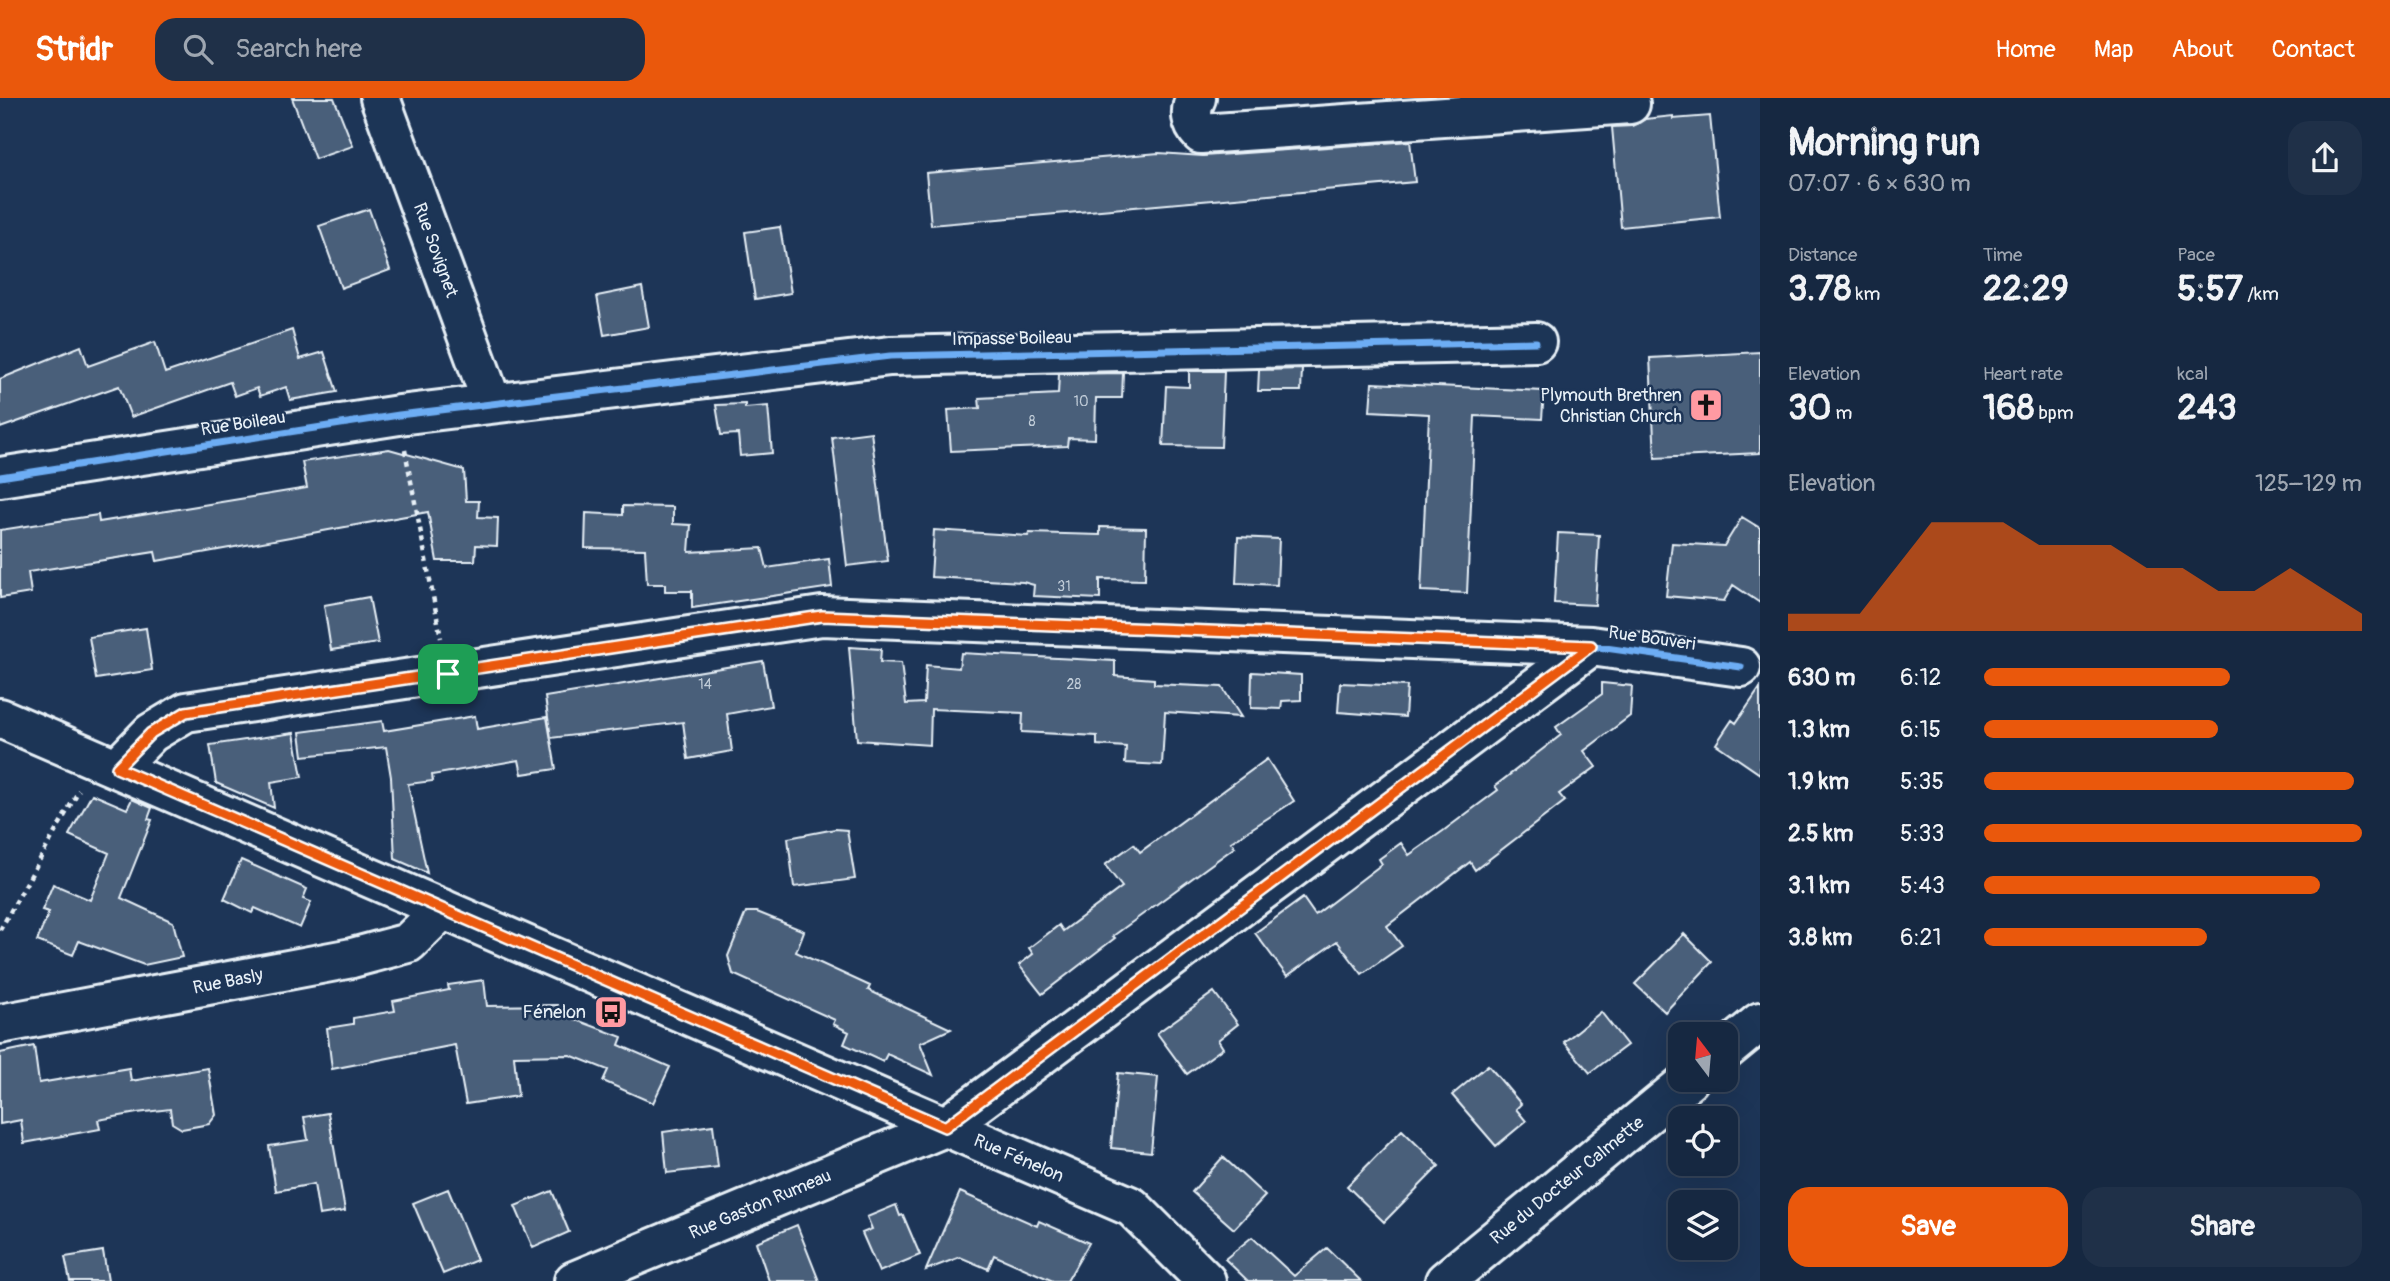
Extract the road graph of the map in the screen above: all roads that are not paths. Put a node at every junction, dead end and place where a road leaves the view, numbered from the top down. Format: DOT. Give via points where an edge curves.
graph roads {
  1 [pos="380,98"];
  2 [pos="1196,98"];
  3 [pos="1630,104"];
  4 [pos="1536,342"];
  5 [pos="492,403"];
  6 [pos="0,477"];
  7 [pos="1591,646"];
  8 [pos="1741,667"];
  9 [pos="0,718"];
  10 [pos="107,764"];
  11 [pos="443,909"];
  12 [pos="1760,1022"];
  13 [pos="0,1024"];
  14 [pos="1738,1040"];
  15 [pos="1674,1092"];
  16 [pos="945,1127"];
  17 [pos="574,1281"];
  18 [pos="1206,1281"];
  19 [pos="1444,1281"];
  1 -- 5 [label="street, Rue Sovignet"];
  2 -- 3 [label="street" via="1191,107 1194,127 1201,134"];
  4 -- 5 [label="street, Impasse Boileau" via="890,356"];
  5 -- 6 [label="street, Rue Boileau"];
  7 -- 8 [label="street, Rue Bouveri"];
  7 -- 10 [label="street, Rue Bouveri" via="822,616 186,712"];
  7 -- 16 [label="street, Rue Gaston Rumeau"];
  9 -- 10 [label="street, Rue Fénelon"];
  10 -- 11 [label="street, Rue Fénelon"];
  11 -- 13 [label="street, Rue Basly" via="408,943 352,958"];
  11 -- 16 [label="street, Rue Fénelon"];
  12 -- 14 [label="street"];
  15 -- 19 [label="street, Rue du Docteur Calmette"];
  16 -- 17 [label="street, Rue Gaston Rumeau"];
  16 -- 18 [label="street, Rue Fénelon" via="1132,1207"];
}
